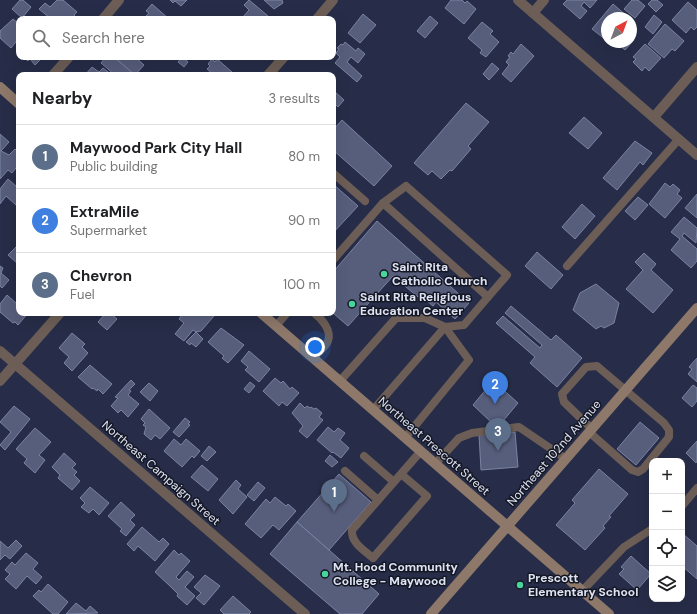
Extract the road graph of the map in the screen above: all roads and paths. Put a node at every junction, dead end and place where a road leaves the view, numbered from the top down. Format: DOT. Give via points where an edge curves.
graph roads {
  1 [pos="119,0"];
  2 [pos="333,0"];
  3 [pos="518,0"];
  4 [pos="544,0"];
  5 [pos="533,13"];
  6 [pos="105,16"];
  7 [pos="320,16"];
  8 [pos="66,60"];
  9 [pos="281,60"];
  10 [pos="697,67"];
  11 [pos="56,72"];
  12 [pos="271,72"];
  13 [pos="0,88"];
  14 [pos="16,101"];
  15 [pos="654,117"];
  16 [pos="679,139"];
  17 [pos="697,155"];
  18 [pos="336,176"];
  19 [pos="365,201"];
  20 [pos="383,203"];
  21 [pos="336,257"];
  22 [pos="567,266"];
  23 [pos="488,296"];
  24 [pos="697,308"];
  25 [pos="57,316"];
  26 [pos="264,316"];
  27 [pos="284,316"];
  28 [pos="317,316"];
  29 [pos="276,326"];
  30 [pos="445,327"];
  31 [pos="0,351"];
  32 [pos="313,358"];
  33 [pos="15,364"];
  34 [pos="0,381"];
  35 [pos="340,381"];
  36 [pos="625,391"];
  37 [pos="373,410"];
  38 [pos="591,430"];
  39 [pos="405,438"];
  40 [pos="420,451"];
  41 [pos="364,456"];
  42 [pos="566,459"];
  43 [pos="435,464"];
  44 [pos="345,471"];
  45 [pos="401,474"];
  46 [pos="394,482"];
  47 [pos="697,488"];
  48 [pos="378,500"];
  49 [pos="685,502"];
  50 [pos="508,526"];
  51 [pos="650,530"];
  52 [pos="582,591"];
  53 [pos="305,614"];
  54 [pos="431,614"];
  55 [pos="609,614"];
  1 -- 6 [label="street"];
  2 -- 7 [label="street"];
  3 -- 5 [label="street"];
  4 -- 5 [label="street"];
  5 -- 15 [label="street"];
  8 -- 11 [label="street"];
  9 -- 12 [label="street"];
  10 -- 15 [label="street"];
  13 -- 14 [label="street"];
  15 -- 16 [label="street"];
  16 -- 17 [label="street"];
  16 -- 22 [label="lane"];
  18 -- 19 [label="lane"];
  20 -- 21 [label="lane"];
  20 -- 23 [label="lane"];
  20 -- 23 [label="lane" via="406,186 507,275"];
  23 -- 30 [label="lane" via="464,325"];
  24 -- 36 [label="street, Northeast 102nd Avenue"];
  25 -- 33 [label="street"];
  26 -- 29 [label="street, Northeast Prescott Street"];
  27 -- 29 [label="lane"];
  28 -- 32 [label="lane" via="324,323 329,336 328,341"];
  29 -- 32 [label="street, Northeast Prescott Street"];
  30 -- 35 [label="lane" via="425,318 396,318"];
  30 -- 37 [label="lane"];
  30 -- 39 [label="lane" via="469,360"];
  31 -- 33 [label="street, Northeast Campaign Street"];
  32 -- 35 [label="street, Northeast Prescott Street"];
  33 -- 34 [label="street"];
  33 -- 53 [label="street, Northeast Campaign Street"];
  35 -- 37 [label="street, Northeast Prescott Street"];
  36 -- 38 [label="street, Northeast 102nd Avenue"];
  36 -- 38 [label="lane" via="597,366 586,367 562,394 564,402"];
  36 -- 38 [label="lane" via="669,430 669,437 643,469 638,472 632,470"];
  37 -- 39 [label="street, Northeast Prescott Street"];
  38 -- 42 [label="street, Northeast 102nd Avenue"];
  39 -- 40 [label="street, Northeast Prescott Street"];
  40 -- 43 [label="street, Northeast Prescott Street"];
  40 -- 45 [label="lane"];
  41 -- 46 [label="lane"];
  42 -- 43 [label="lane" via="519,427 472,433 459,438"];
  42 -- 50 [label="street, Northeast 102nd Avenue"];
  43 -- 50 [label="street, Northeast Prescott Street"];
  44 -- 48 [label="lane"];
  45 -- 46 [label="lane"];
  45 -- 48 [label="lane" via="427,496 373,558 354,541 352,530"];
  46 -- 48 [label="lane"];
  47 -- 49 [label="lane"];
  50 -- 52 [label="street, Northeast Prescott Street"];
  50 -- 54 [label="street, Northeast 102nd Avenue"];
  51 -- 52 [label="lane" via="624,547"];
  52 -- 55 [label="street, Northeast Prescott Street"];
}
